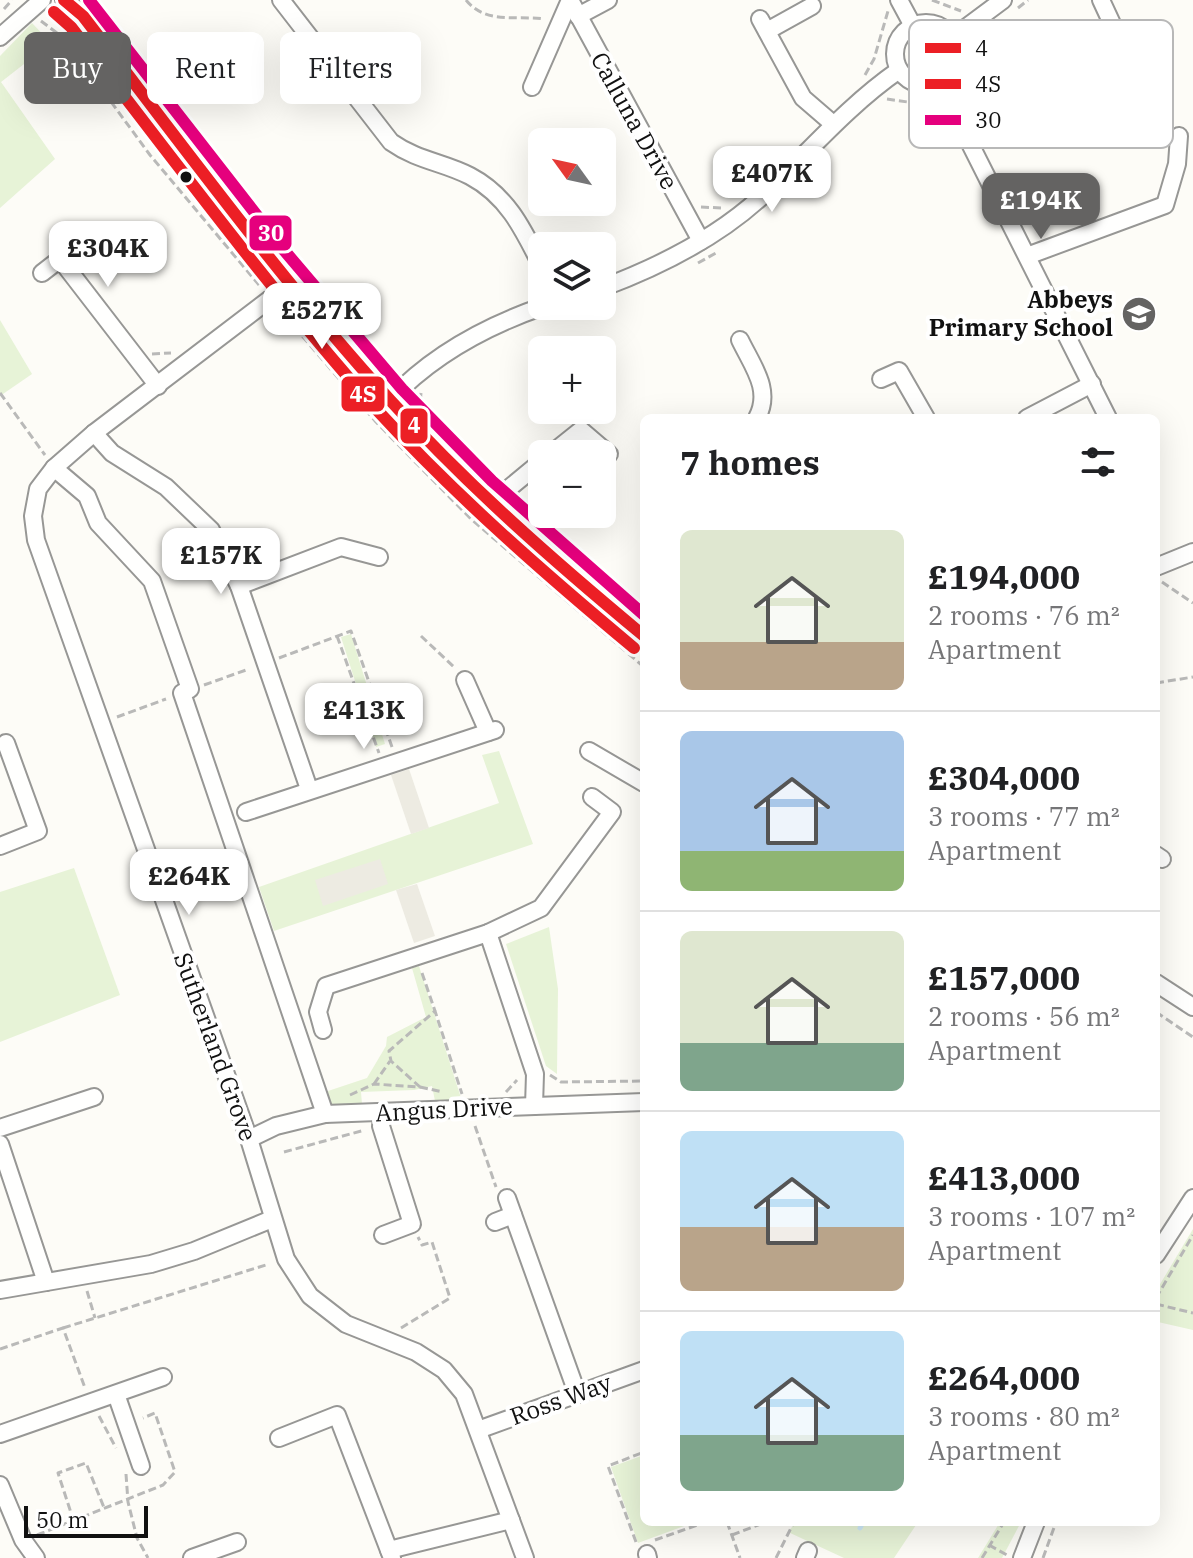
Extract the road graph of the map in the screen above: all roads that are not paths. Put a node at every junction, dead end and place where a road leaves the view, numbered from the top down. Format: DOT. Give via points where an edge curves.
graph roads {
  1 [pos="42,0"];
  2 [pos="64,0"];
  3 [pos="281,0"];
  4 [pos="570,0"];
  5 [pos="608,0"];
  6 [pos="1101,0"];
  7 [pos="895,4"];
  8 [pos="812,6"];
  9 [pos="1007,7"];
  10 [pos="578,16"];
  11 [pos="984,20"];
  12 [pos="1110,20"];
  13 [pos="909,21"];
  14 [pos="909,30"];
  15 [pos="0,37"];
  16 [pos="899,70"];
  17 [pos="909,77"];
  18 [pos="532,87"];
  19 [pos="832,123"];
  20 [pos="1179,136"];
  21 [pos="973,148"];
  22 [pos="528,238"];
  23 [pos="701,241"];
  24 [pos="1027,256"];
  25 [pos="42,273"];
  26 [pos="291,283"];
  27 [pos="616,283"];
  28 [pos="528,315"];
  29 [pos="740,340"];
  30 [pos="881,379"];
  31 [pos="1092,384"];
  32 [pos="158,386"];
  33 [pos="390,400"];
  34 [pos="759,414"];
  35 [pos="924,414"];
  36 [pos="1035,414"];
  37 [pos="1106,414"];
  38 [pos="94,433"];
  39 [pos="568,440"];
  40 [pos="593,440"];
  41 [pos="46,464"];
  42 [pos="528,473"];
  43 [pos="491,503"];
  44 [pos="1193,552"];
  45 [pos="379,557"];
  46 [pos="1160,565"];
  47 [pos="239,586"];
  48 [pos="640,633"];
  49 [pos="465,680"];
  50 [pos="6,743"];
  51 [pos="589,751"];
  52 [pos="640,781"];
  53 [pos="309,789"];
  54 [pos="592,797"];
  55 [pos="246,812"];
  56 [pos="0,846"];
  57 [pos="488,933"];
  58 [pos="1160,986"];
  59 [pos="1193,1007"];
  60 [pos="323,1030"];
  61 [pos="94,1097"];
  62 [pos="640,1102"];
  63 [pos="534,1106"];
  64 [pos="323,1109"];
  65 [pos="383,1114"];
  66 [pos="0,1128"];
  67 [pos="249,1139"];
  68 [pos="0,1144"];
  69 [pos="507,1198"];
  70 [pos="1193,1198"];
  71 [pos="513,1215"];
  72 [pos="272,1219"];
  73 [pos="495,1222"];
  74 [pos="383,1235"];
  75 [pos="1160,1249"];
  76 [pos="46,1282"];
  77 [pos="0,1290"];
  78 [pos="640,1371"];
  79 [pos="163,1377"];
  80 [pos="577,1393"];
  81 [pos="116,1394"];
  82 [pos="478,1430"];
  83 [pos="0,1434"];
  84 [pos="279,1438"];
  85 [pos="141,1466"];
  86 [pos="0,1485"];
  87 [pos="6,1519"];
  88 [pos="511,1520"];
  89 [pos="1034,1526"];
  90 [pos="237,1542"];
  91 [pos="390,1554"];
  92 [pos="1015,1557"];
  93 [pos="36,1558"];
  94 [pos="192,1558"];
  95 [pos="525,1558"];
  1 -- 15 [label="street"];
  2 -- 26 [label="street" via="83,16"];
  3 -- 22 [label="street" via="391,142 411,156 470,176 498,196"];
  4 -- 10 [label="street, Calluna Drive"];
  4 -- 18 [label="street"];
  5 -- 10 [label="street"];
  6 -- 12 [label="street"];
  7 -- 13 [label="street"];
  8 -- 19 [label="street" via="764,25 803,98"];
  9 -- 11 [label="street"];
  10 -- 23 [label="street, Calluna Drive"];
  14 -- 16 [label="street" via="895,50"];
  16 -- 17 [label="street"];
  16 -- 19 [label="street"];
  19 -- 23 [label="street" via="758,199"];
  20 -- 24 [label="street" via="1165,205"];
  21 -- 24 [label="street"];
  23 -- 27 [label="street"];
  24 -- 31 [label="street"];
  25 -- 32 [label="street" via="60,259"];
  26 -- 32 [label="street, Sutherland Grove"];
  26 -- 33 [label="street"];
  28 -- 33 [label="street" via="512,317 448,350"];
  29 -- 34 [label="street" via="764,389"];
  30 -- 35 [label="street" via="899,371"];
  31 -- 36 [label="street"];
  31 -- 37 [label="street"];
  32 -- 38 [label="street, Sutherland Grove"];
  33 -- 43 [label="street"];
  38 -- 41 [label="street, Sutherland Grove"];
  38 -- 47 [label="street" via="112,453 166,487 211,530"];
  39 -- 40 [label="street" via="581,430"];
  41 -- 64 [label="street" via="87,496 98,523 152,581 190,689 182,693"];
  41 -- 67 [label="street, Sutherland Grove" via="33,516 36,540"];
  42 -- 43 [label="street"];
  43 -- 48 [label="street"];
  44 -- 46 [label="street"];
  45 -- 47 [label="street" via="341,547"];
  47 -- 53 [label="street"];
  49 -- 53 [label="street" via="491,731"];
  50 -- 56 [label="street" via="38,831"];
  51 -- 52 [label="street"];
  53 -- 55 [label="street"];
  54 -- 57 [label="street" via="612,812 554,893 541,908"];
  57 -- 60 [label="street" via="326,986 318,1012"];
  57 -- 63 [label="street" via="535,1074"];
  58 -- 59 [label="street"];
  61 -- 66 [label="street"];
  62 -- 63 [label="street, Angus Drive"];
  63 -- 65 [label="street, Angus Drive"];
  64 -- 65 [label="street, Angus Drive"];
  64 -- 67 [label="street, Angus Drive"];
  65 -- 74 [label="street" via="381,1126 412,1224"];
  67 -- 72 [label="street, Sutherland Grove"];
  68 -- 76 [label="street"];
  69 -- 71 [label="street"];
  70 -- 75 [label="street"];
  71 -- 73 [label="street"];
  71 -- 80 [label="street"];
  72 -- 76 [label="street" via="151,1264"];
  72 -- 82 [label="street, Sutherland Grove" via="286,1259 310,1296 346,1324 416,1352 444,1370 464,1394"];
  76 -- 77 [label="street"];
  78 -- 80 [label="street, Ross Way"];
  79 -- 81 [label="street"];
  80 -- 82 [label="street, Ross Way"];
  81 -- 83 [label="street"];
  81 -- 85 [label="street"];
  82 -- 88 [label="street, Sutherland Grove"];
  84 -- 91 [label="street" via="337,1415"];
  86 -- 87 [label="street"];
  87 -- 93 [label="street"];
  88 -- 91 [label="street"];
  88 -- 95 [label="street, Sutherland Grove"];
  89 -- 92 [label="street"];
  90 -- 94 [label="street"];
}
